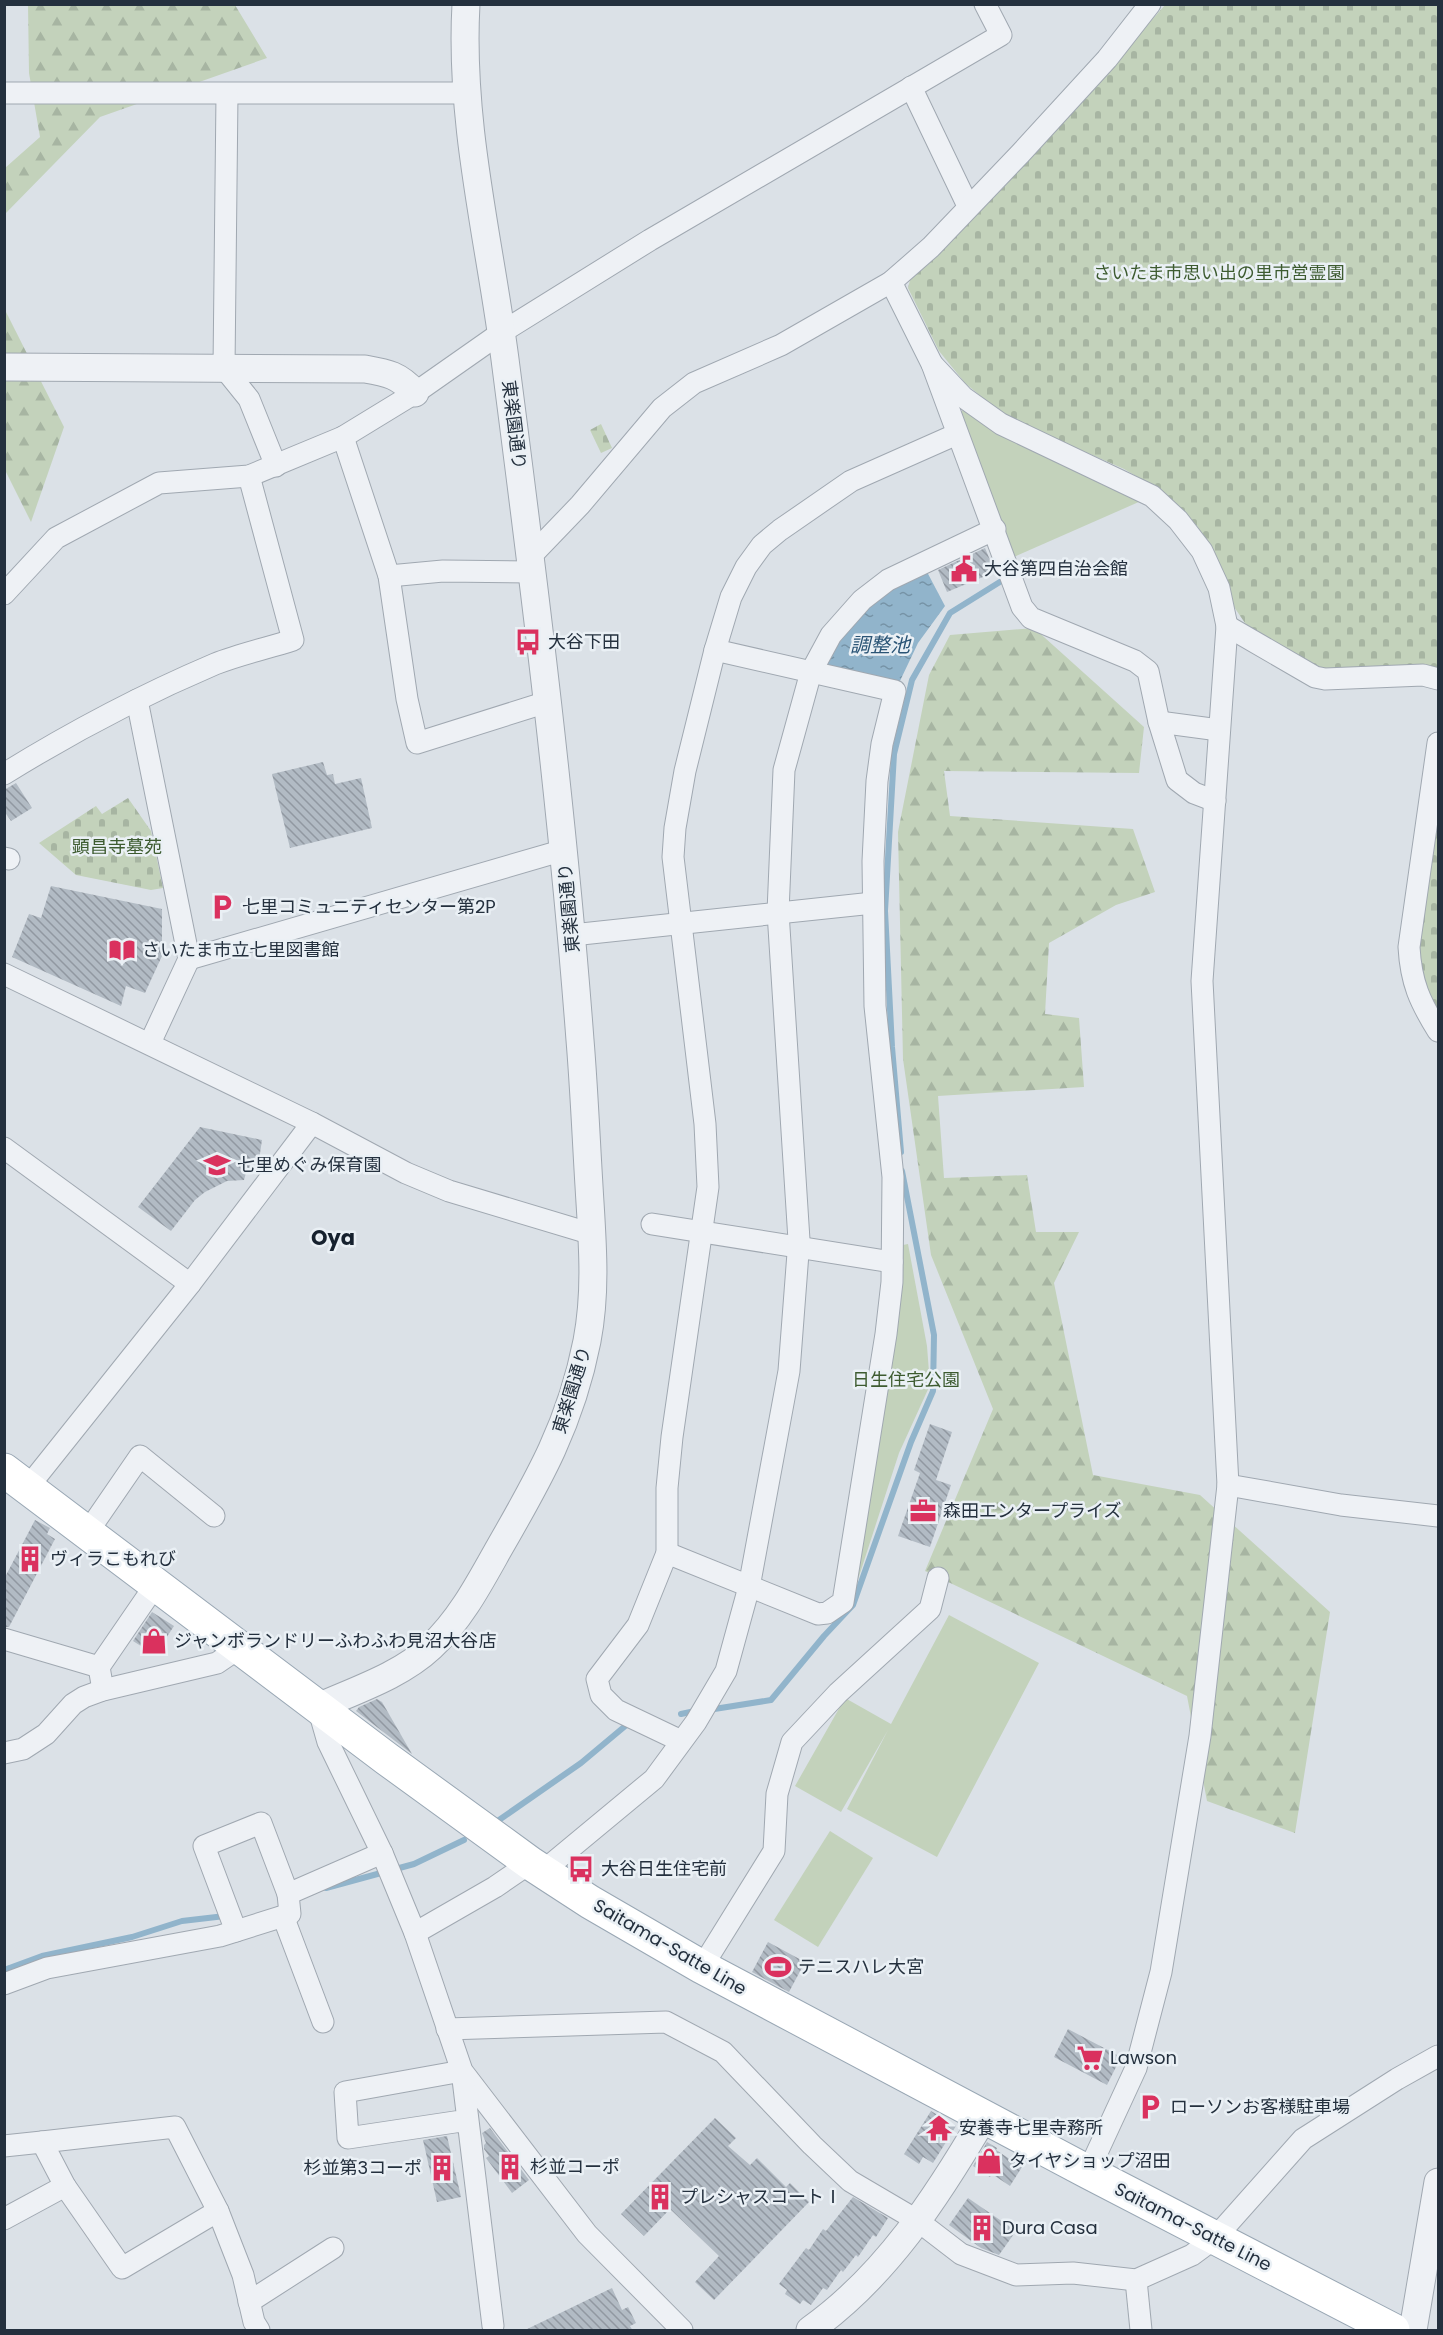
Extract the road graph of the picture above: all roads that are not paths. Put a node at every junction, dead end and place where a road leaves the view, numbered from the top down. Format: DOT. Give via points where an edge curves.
graph roads {
  1 [pos="466,4"];
  2 [pos="985,4"];
  3 [pos="1150,4"];
  4 [pos="911,87"];
  5 [pos="4,93"];
  6 [pos="466,93"];
  7 [pos="227,94"];
  8 [pos="968,206"];
  9 [pos="891,282"];
  10 [pos="502,332"];
  11 [pos="932,364"];
  12 [pos="4,367"];
  13 [pos="224,368"];
  14 [pos="414,393"];
  15 [pos="957,434"];
  16 [pos="343,437"];
  17 [pos="276,466"];
  18 [pos="249,476"];
  19 [pos="995,529"];
  20 [pos="532,564"];
  21 [pos="389,576"];
  22 [pos="4,594"];
  23 [pos="1227,626"];
  24 [pos="716,650"];
  25 [pos="811,672"];
  26 [pos="1438,679"];
  27 [pos="137,700"];
  28 [pos="547,702"];
  29 [pos="1159,723"];
  30 [pos="1220,730"];
  31 [pos="1438,743"];
  32 [pos="4,774"];
  33 [pos="1215,801"];
  34 [pos="564,850"];
  35 [pos="873,903"];
  36 [pos="778,912"];
  37 [pos="682,924"];
  38 [pos="572,935"];
  39 [pos="189,959"];
  40 [pos="4,974"];
  41 [pos="1438,1031"];
  42 [pos="150,1043"];
  43 [pos="312,1122"];
  44 [pos="4,1148"];
  45 [pos="652,1224"];
  46 [pos="702,1232"];
  47 [pos="592,1234"];
  48 [pos="799,1246"];
  49 [pos="892,1262"];
  50 [pos="190,1284"];
  51 [pos="16,1479"];
  52 [pos="1228,1485"];
  53 [pos="214,1516"];
  54 [pos="1438,1516"];
  55 [pos="87,1533"];
  56 [pos="667,1553"];
  57 [pos="938,1578"];
  58 [pos="156,1584"];
  59 [pos="748,1587"];
  60 [pos="4,1639"];
  61 [pos="239,1648"];
  62 [pos="99,1667"];
  63 [pos="103,1690"];
  64 [pos="318,1707"];
  65 [pos="681,1742"];
  66 [pos="4,1753"];
  67 [pos="387,1865"];
  68 [pos="537,1867"];
  69 [pos="288,1894"];
  70 [pos="283,1917"];
  71 [pos="236,1931"];
  72 [pos="415,1933"];
  73 [pos="702,1967"];
  74 [pos="4,1984"];
  75 [pos="323,2022"];
  76 [pos="447,2029"];
  77 [pos="1438,2056"];
  78 [pos="462,2071"];
  79 [pos="984,2117"];
  80 [pos="468,2120"];
  81 [pos="42,2142"];
  82 [pos="4,2146"];
  83 [pos="1088,2172"];
  84 [pos="1438,2182"];
  85 [pos="65,2186"];
  86 [pos="218,2211"];
  87 [pos="4,2219"];
  88 [pos="918,2221"];
  89 [pos="1215,2238"];
  90 [pos="333,2248"];
  91 [pos="1136,2280"];
  92 [pos="249,2302"];
  93 [pos="493,2326"];
  94 [pos="259,2331"];
  95 [pos="682,2331"];
  96 [pos="810,2331"];
  97 [pos="1141,2331"];
  98 [pos="1393,2331"];
  99 [pos="1413,2331"];
  1 -- 6 [label="street, 東楽園通り"];
  2 -- 4 [label="street" via="1001,34"];
  3 -- 8 [label="street" via="1107,59"];
  4 -- 8 [label="street"];
  4 -- 10 [label="street"];
  5 -- 7 [label="street"];
  6 -- 7 [label="street"];
  6 -- 10 [label="street, 東楽園通り"];
  7 -- 13 [label="street"];
  8 -- 9 [label="street" via="931,247"];
  9 -- 11 [label="street"];
  9 -- 20 [label="street" via="781,345 694,382 662,408"];
  10 -- 14 [label="street"];
  10 -- 20 [label="street, 東楽園通り"];
  11 -- 15 [label="street"];
  11 -- 23 [label="street" via="963,397 1000,424 1152,496 1178,520 1202,551 1219,588"];
  12 -- 13 [label="street"];
  13 -- 14 [label="street" via="365,369 403,380"];
  13 -- 17 [label="street" via="249,399"];
  14 -- 16 [label="street"];
  15 -- 19 [label="street"];
  15 -- 24 [label="street" via="851,481 762,545 731,597"];
  16 -- 17 [label="street"];
  16 -- 21 [label="street"];
  17 -- 18 [label="street"];
  18 -- 22 [label="street" via="159,483 56,538"];
  18 -- 27 [label="street" via="293,640 217,663"];
  19 -- 25 [label="street" via="888,580 862,600 831,635"];
  19 -- 29 [label="street" via="1022,607 1031,618 1135,661 1148,671"];
  20 -- 21 [label="street"];
  20 -- 28 [label="street, 東楽園通り"];
  21 -- 28 [label="street" via="406,699 417,743"];
  23 -- 26 [label="street" via="1315,677 1423,675"];
  23 -- 30 [label="street"];
  24 -- 25 [label="street"];
  24 -- 37 [label="street" via="685,771 675,828 673,857"];
  25 -- 35 [label="street" via="895,692 877,781"];
  25 -- 36 [label="street" via="784,771"];
  27 -- 32 [label="street" via="64,737"];
  27 -- 39 [label="street"];
  28 -- 34 [label="street, 東楽園通り"];
  29 -- 30 [label="street"];
  29 -- 33 [label="street" via="1177,780 1194,793"];
  30 -- 33 [label="street"];
  31 -- 41 [label="street" via="1409,947 1417,995"];
  33 -- 52 [label="street" via="1202,981"];
  34 -- 38 [label="street, 東楽園通り"];
  34 -- 39 [label="street"];
  35 -- 36 [label="street"];
  35 -- 49 [label="street" via="875,1006 893,1177"];
  36 -- 37 [label="street"];
  36 -- 48 [label="street"];
  37 -- 38 [label="street"];
  37 -- 46 [label="street" via="705,1124 708,1187"];
  38 -- 47 [label="street, 東楽園通り"];
  39 -- 42 [label="street"];
  40 -- 42 [label="street"];
  42 -- 43 [label="street"];
  43 -- 47 [label="street" via="448,1191"];
  43 -- 50 [label="street"];
  44 -- 50 [label="street"];
  45 -- 46 [label="street"];
  46 -- 48 [label="street"];
  46 -- 56 [label="street" via="672,1437"];
  47 -- 64 [label="street, 東楽園通り" via="594,1275 588,1339 567,1419 536,1484 472,1595 450,1627 416,1659"];
  48 -- 49 [label="street"];
  48 -- 59 [label="street" via="789,1371"];
  49 -- 59 [label="street" via="886,1334 843,1602 818,1614"];
  50 -- 51 [label="street"];
  51 -- 55 [label="main road, Saitama-Satte Line"];
  52 -- 54 [label="street" via="1341,1505"];
  52 -- 83 [label="street" via="1200,1736 1161,1972 1136,2068"];
  53 -- 55 [label="street" via="140,1456"];
  55 -- 58 [label="main road, Saitama-Satte Line"];
  56 -- 59 [label="street"];
  56 -- 65 [label="street" via="638,1625 597,1679 601,1695 616,1710"];
  57 -- 73 [label="street" via="930,1609 838,1693 792,1742 777,1794 774,1851"];
  58 -- 61 [label="main road, Saitama-Satte Line"];
  58 -- 62 [label="street"];
  59 -- 65 [label="street" via="726,1671"];
  60 -- 62 [label="street"];
  61 -- 63 [label="street" via="217,1663"];
  61 -- 64 [label="main road, Saitama-Satte Line"];
  62 -- 63 [label="street"];
  63 -- 66 [label="street" via="73,1704 46,1734 24,1749"];
  64 -- 67 [label="street" via="328,1742"];
  64 -- 68 [label="main road, Saitama-Satte Line"];
  65 -- 68 [label="street" via="654,1779"];
  67 -- 69 [label="street"];
  67 -- 72 [label="street"];
  68 -- 72 [label="street"];
  68 -- 73 [label="main road, Saitama-Satte Line"];
  69 -- 70 [label="street" via="290,1914"];
  69 -- 71 [label="street" via="261,1823 204,1846"];
  70 -- 71 [label="street"];
  70 -- 75 [label="street"];
  71 -- 74 [label="street" via="47,1968"];
  72 -- 76 [label="street"];
  73 -- 79 [label="main road, Saitama-Satte Line"];
  76 -- 78 [label="street"];
  76 -- 88 [label="street" via="666,2022 723,2052 850,2181"];
  77 -- 89 [label="street" via="1303,2139"];
  78 -- 80 [label="street"];
  78 -- 80 [label="street" via="345,2092 348,2138"];
  78 -- 95 [label="street" via="587,2234"];
  79 -- 83 [label="main road, Saitama-Satte Line"];
  79 -- 88 [label="street"];
  80 -- 93 [label="street"];
  81 -- 82 [label="street"];
  81 -- 85 [label="street"];
  81 -- 86 [label="street" via="175,2127"];
  83 -- 89 [label="main road, Saitama-Satte Line"];
  84 -- 99 [label="street"];
  85 -- 86 [label="street" via="122,2268"];
  85 -- 87 [label="street"];
  86 -- 92 [label="street" via="243,2275"];
  88 -- 91 [label="street" via="961,2254 1016,2275 1073,2273"];
  88 -- 96 [label="street" via="869,2279"];
  89 -- 91 [label="street" via="1192,2255"];
  89 -- 98 [label="main road, Saitama-Satte Line"];
  90 -- 92 [label="street"];
  91 -- 97 [label="street"];
  92 -- 94 [label="street"];
}
